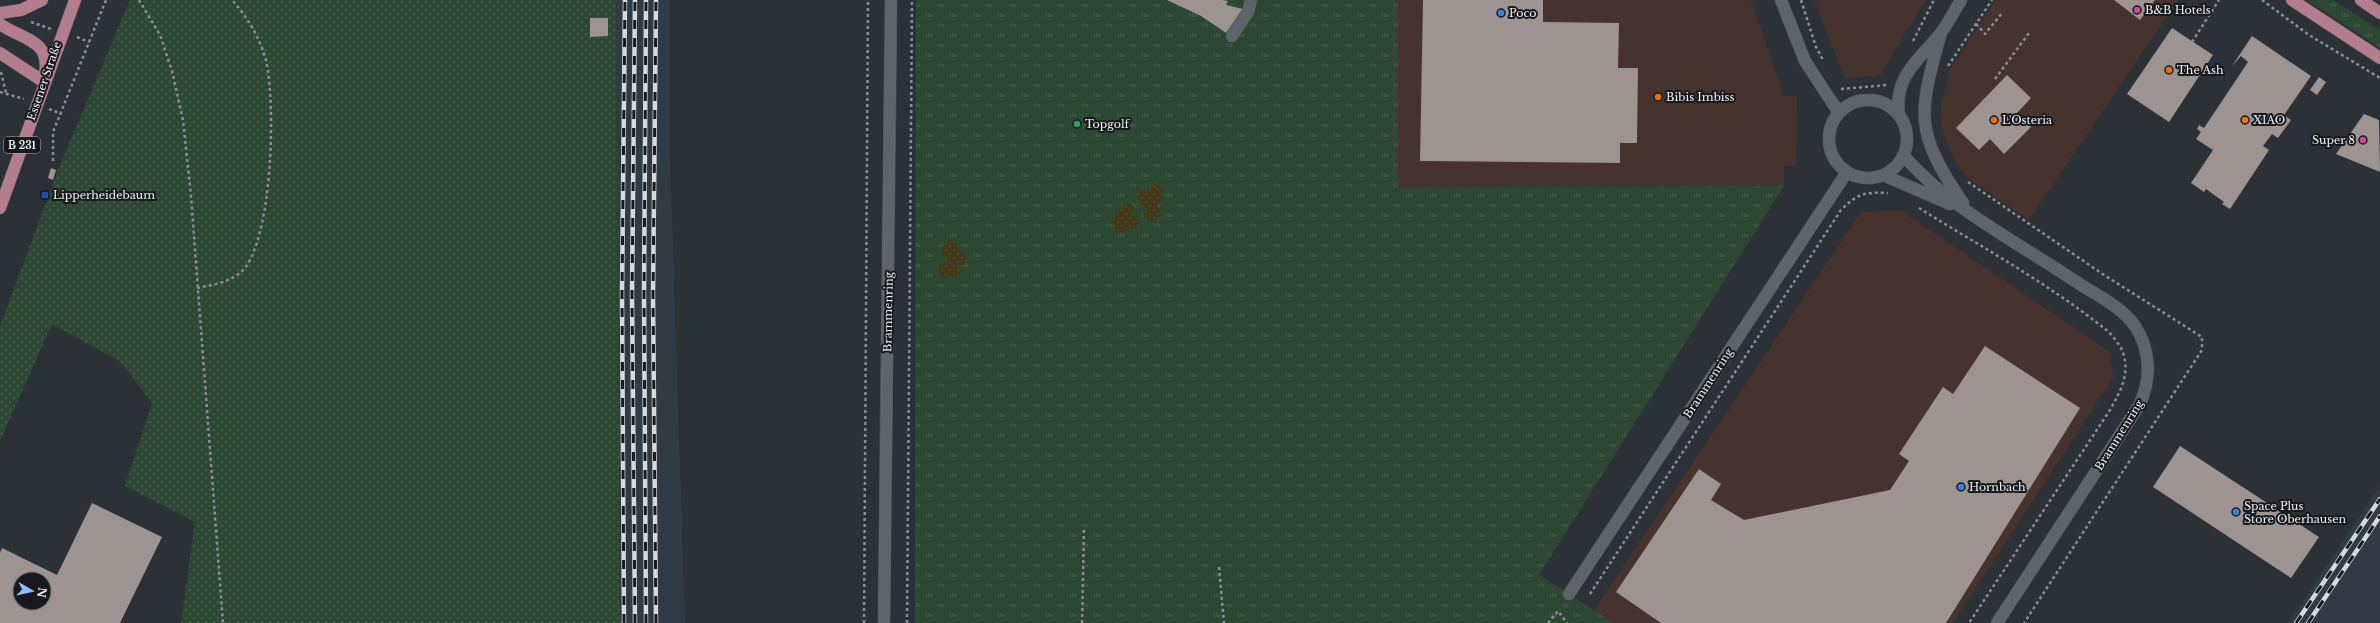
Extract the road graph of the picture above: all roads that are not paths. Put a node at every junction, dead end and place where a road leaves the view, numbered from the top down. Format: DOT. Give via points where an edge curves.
graph roads {
  1 [pos="42,0"];
  2 [pos="74,0"];
  3 [pos="891,0"];
  4 [pos="1251,0"];
  5 [pos="1780,0"];
  6 [pos="1961,0"];
  7 [pos="2292,0"];
  8 [pos="2361,0"];
  9 [pos="0,13"];
  10 [pos="2380,13"];
  11 [pos="0,24"];
  12 [pos="1941,33"];
  13 [pos="1232,36"];
  14 [pos="0,53"];
  15 [pos="2380,58"];
  16 [pos="44,82"];
  17 [pos="1839,113"];
  18 [pos="1899,115"];
  19 [pos="1903,155"];
  20 [pos="1847,172"];
  21 [pos="1883,175"];
  22 [pos="0,208"];
  23 [pos="1970,212"];
  24 [pos="1569,594"];
  25 [pos="884,623"];
  26 [pos="1997,623"];
  1 -- 9 [label="main road" via="21,10"];
  2 -- 16 [label="main road, Essener Straße / B 231"];
  3 -- 25 [label="street, Brammenring"];
  4 -- 13 [label="street" via="1248,12"];
  5 -- 17 [label="street" via="1805,61"];
  6 -- 12 [label="street, Brammenring"];
  7 -- 15 [label="main road"];
  8 -- 10 [label="main road"];
  11 -- 16 [label="main road" via="37,44 46,63"];
  12 -- 18 [label="street, Brammenring" via="1914,63 1899,87"];
  12 -- 23 [label="street, Brammenring" via="1926,89 1925,128 1938,165"];
  14 -- 16 [label="main road"];
  16 -- 22 [label="main road, Essener Straße / B 231"];
  17 -- 18 [label="street" via="1848,105 1868,100 1886,104"];
  17 -- 20 [label="street" via="1831,126 1830,146 1835,159"];
  18 -- 19 [label="street, Brammenring" via="1907,141"];
  19 -- 21 [label="street, Brammenring" via="1894,168"];
  19 -- 23 [label="street, Brammenring" via="1940,190"];
  20 -- 21 [label="street" via="1864,178"];
  20 -- 24 [label="street, Brammenring"];
  21 -- 23 [label="street, Brammenring"];
  23 -- 26 [label="street, Brammenring" via="2128,318 2140,334 2148,364 2147,386 2140,404"];
}
